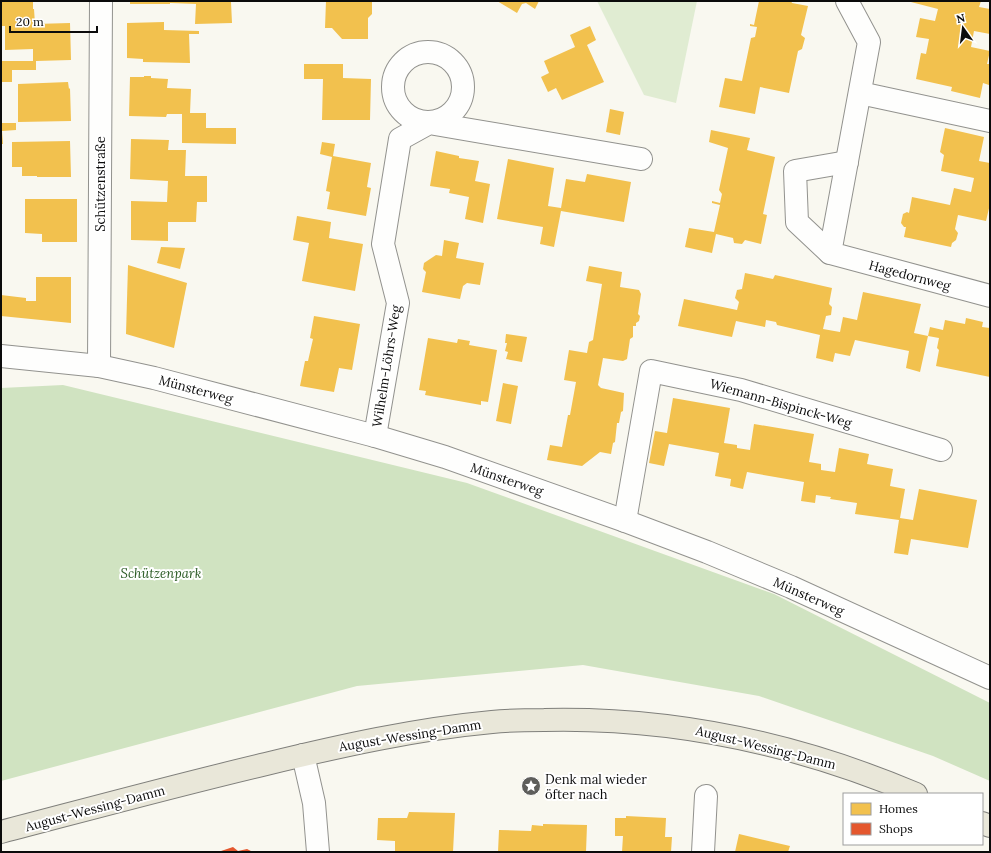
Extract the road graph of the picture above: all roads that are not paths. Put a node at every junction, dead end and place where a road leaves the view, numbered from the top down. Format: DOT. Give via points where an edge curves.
graph roads {
  1 [pos="101,1"];
  2 [pos="846,1"];
  3 [pos="860,93"];
  4 [pos="990,121"];
  5 [pos="641,159"];
  6 [pos="847,162"];
  7 [pos="830,253"];
  8 [pos="990,296"];
  9 [pos="1,356"];
  10 [pos="99,366"];
  11 [pos="375,436"];
  12 [pos="941,450"];
  13 [pos="625,521"];
  14 [pos="990,678"];
  15 [pos="303,755"];
  16 [pos="913,793"];
  17 [pos="706,796"];
  18 [pos="1,832"];
  19 [pos="318,852"];
  20 [pos="703,852"];
  1 -- 10 [label="street, Schützenstraße"];
  2 -- 3 [label="street" via="869,42"];
  3 -- 4 [label="street"];
  3 -- 6 [label="street"];
  5 -- 11 [label="street, Wilhelm-Löhrs-Weg" via="428,123 400,139 383,244 398,303"];
  6 -- 7 [label="street"];
  6 -- 7 [label="street, Hagedornweg" via="795,171 797,222"];
  7 -- 8 [label="street, Hagedornweg"];
  9 -- 10 [label="street, Münsterweg"];
  10 -- 11 [label="street, Münsterweg"];
  11 -- 13 [label="street, Münsterweg" via="445,457"];
  12 -- 13 [label="street, Wiemann-Bispinck-Weg" via="741,390 651,371"];
  13 -- 14 [label="street, Münsterweg" via="791,587"];
  15 -- 16 [label="main road, August-Wessing-Damm" via="423,730 494,722 616,721 690,728 759,743 855,770"];
  15 -- 18 [label="main road, August-Wessing-Damm"];
  15 -- 19 [label="street" via="314,803"];
  17 -- 20 [label="street"];
}
